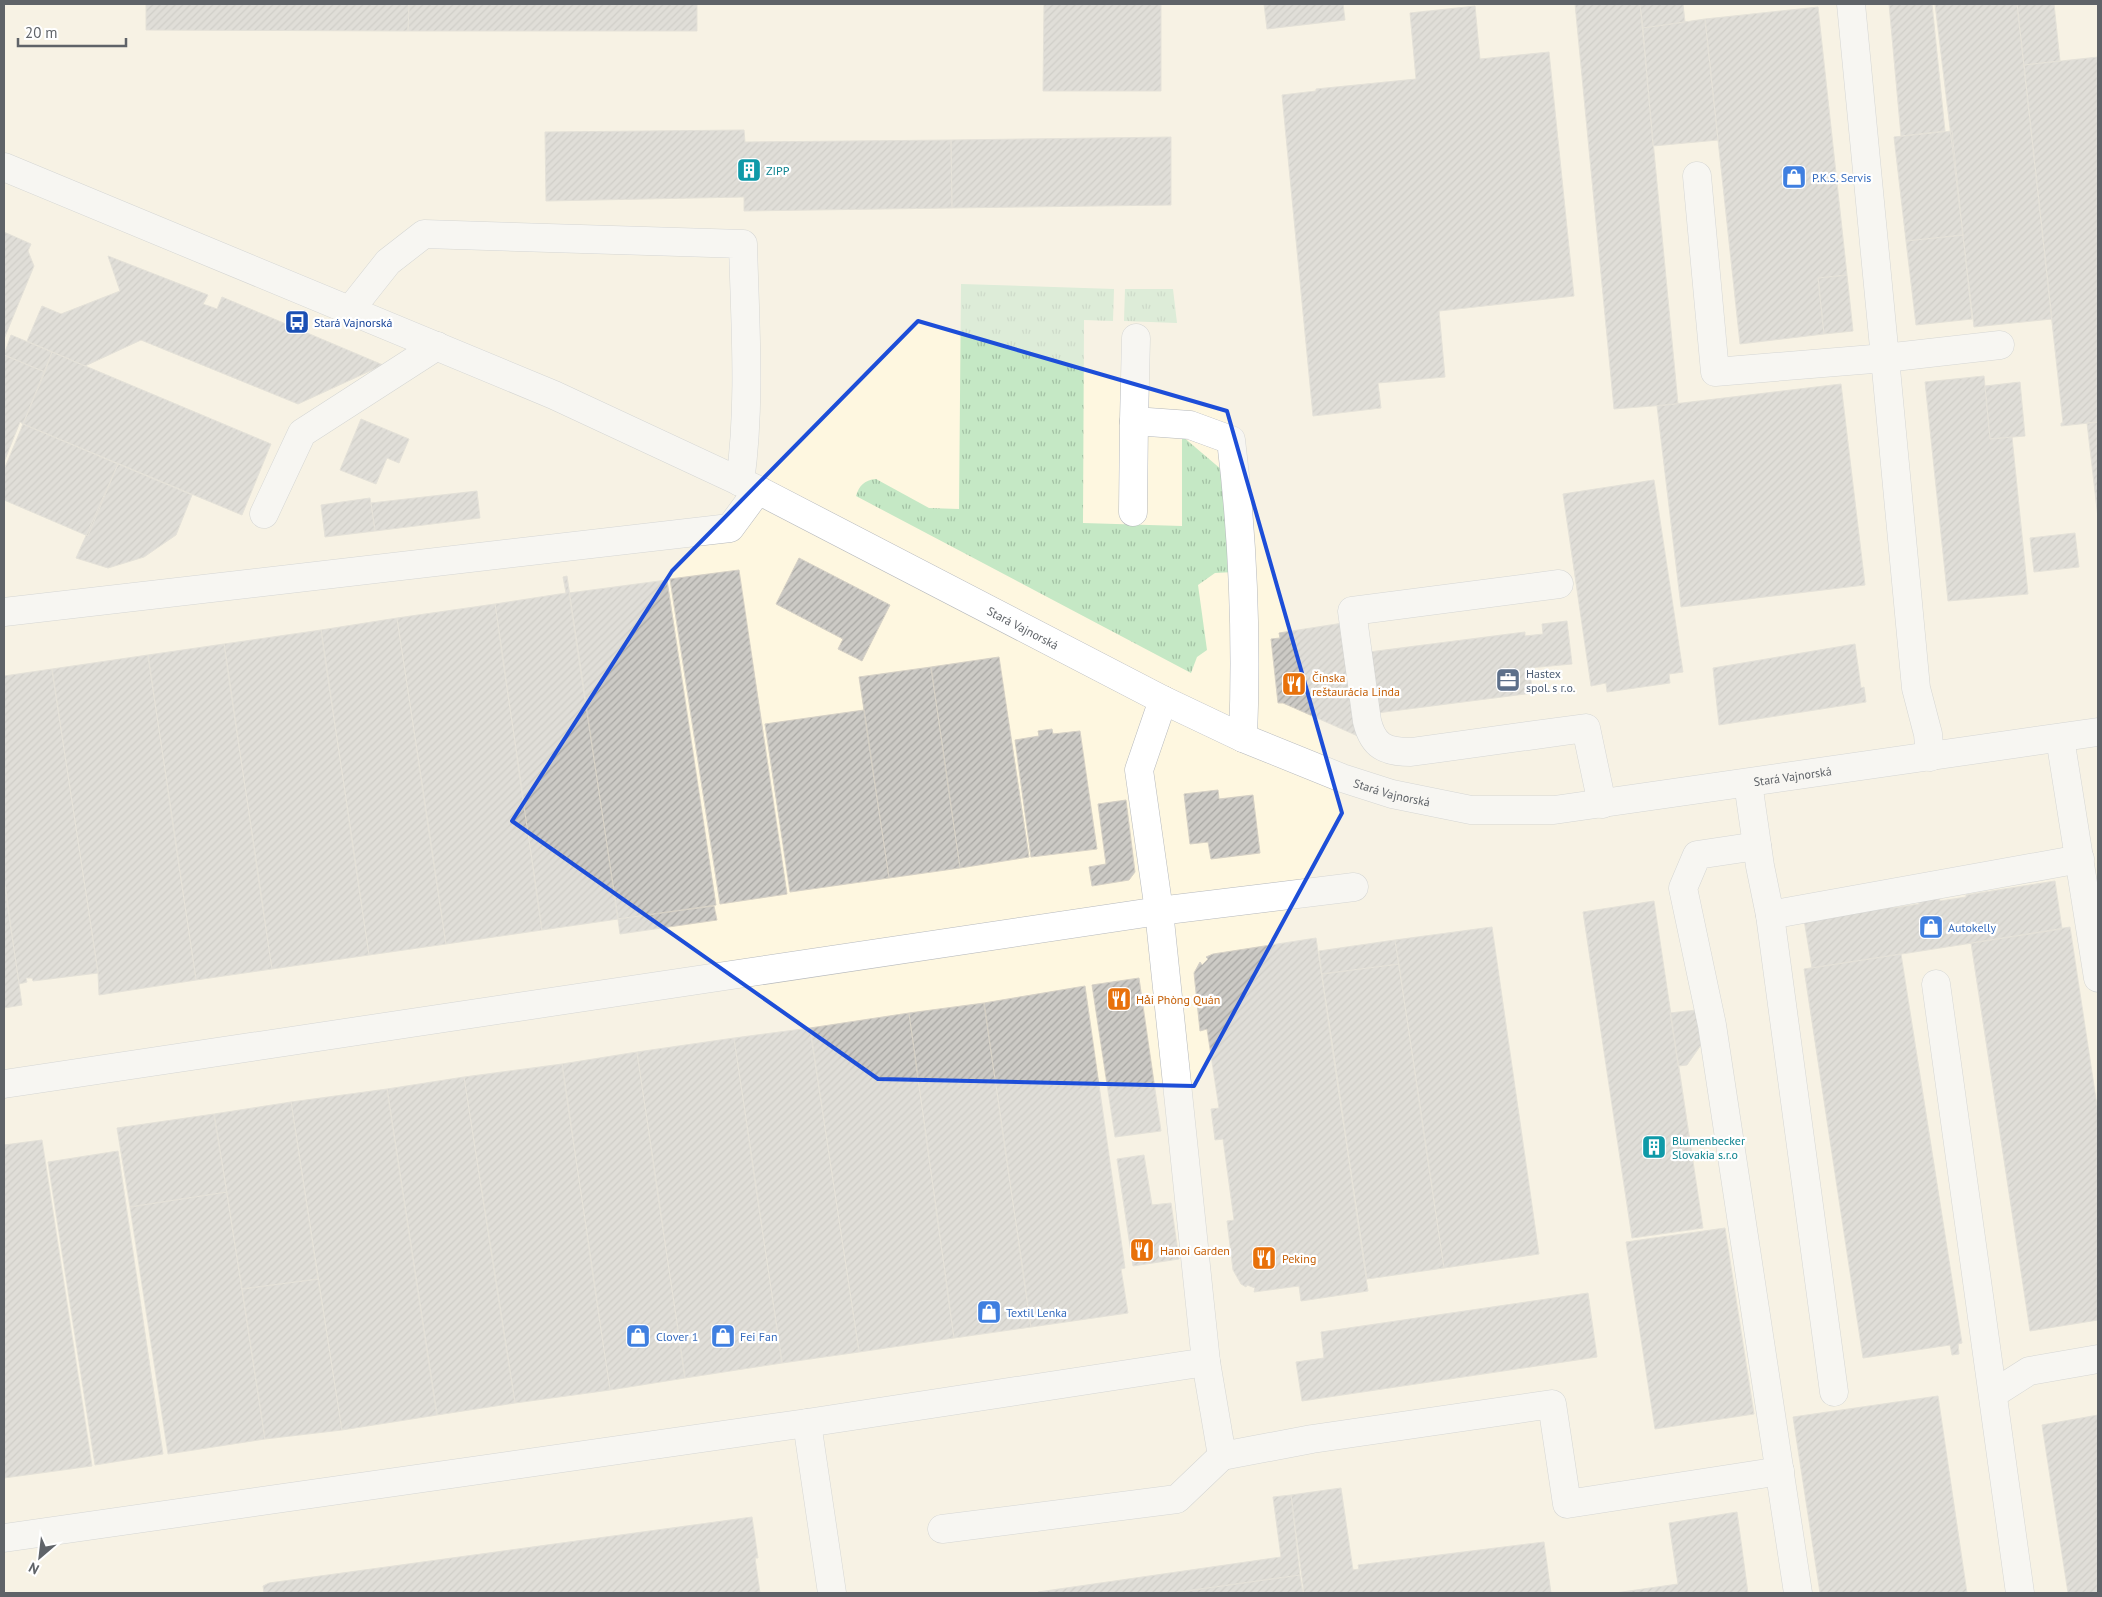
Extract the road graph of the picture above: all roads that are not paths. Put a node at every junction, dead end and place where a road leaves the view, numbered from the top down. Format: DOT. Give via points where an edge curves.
graph roads {
  1 [pos="1851,4"];
  2 [pos="4,167"];
  3 [pos="1697,176"];
  4 [pos="350,310"];
  5 [pos="1136,338"];
  6 [pos="2000,345"];
  7 [pos="436,346"];
  8 [pos="1885,358"];
  9 [pos="1134,421"];
  10 [pos="749,486"];
  11 [pos="1133,512"];
  12 [pos="264,514"];
  13 [pos="1559,584"];
  14 [pos="4,612"];
  15 [pos="1163,700"];
  16 [pos="2098,732"];
  17 [pos="1243,738"];
  18 [pos="2060,738"];
  19 [pos="1930,757"];
  20 [pos="1748,783"];
  21 [pos="1602,804"];
  22 [pos="1757,846"];
  23 [pos="2080,860"];
  24 [pos="1354,887"];
  25 [pos="1159,911"];
  26 [pos="1770,915"];
  27 [pos="2098,978"];
  28 [pos="1936,984"];
  29 [pos="4,1084"];
  30 [pos="2098,1359"];
  31 [pos="1206,1362"];
  32 [pos="1834,1392"];
  33 [pos="1993,1394"];
  34 [pos="808,1423"];
  35 [pos="1222,1456"];
  36 [pos="1780,1471"];
  37 [pos="942,1529"];
  38 [pos="4,1538"];
  39 [pos="832,1593"];
  40 [pos="1798,1593"];
  41 [pos="2020,1593"];
  1 -- 8 [label="street"];
  2 -- 4 [label="street, Stará Vajnorská"];
  3 -- 8 [label="street" via="1715,372"];
  4 -- 7 [label="street, Stará Vajnorská"];
  4 -- 10 [label="street" via="388,262 424,234 743,244 744,452"];
  5 -- 9 [label="street"];
  6 -- 8 [label="street"];
  7 -- 10 [label="street, Stará Vajnorská" via="554,395"];
  7 -- 12 [label="street" via="302,432"];
  8 -- 19 [label="street" via="1916,688 1928,734"];
  9 -- 11 [label="street"];
  9 -- 17 [label="street" via="1190,425 1231,440 1237,486 1244,635"];
  10 -- 14 [label="street" via="730,528"];
  10 -- 15 [label="street, Stará Vajnorská"];
  13 -- 21 [label="street" via="1352,611 1367,721 1370,735 1376,743 1397,752 1586,728"];
  15 -- 17 [label="street, Stará Vajnorská"];
  15 -- 25 [label="street" via="1139,770"];
  16 -- 18 [label="street, Stará Vajnorská"];
  17 -- 21 [label="street, Stará Vajnorská" via="1342,778 1392,794 1471,810 1554,810"];
  18 -- 19 [label="street, Stará Vajnorská"];
  18 -- 23 [label="street"];
  19 -- 20 [label="street, Stará Vajnorská"];
  20 -- 21 [label="street, Stará Vajnorská"];
  20 -- 22 [label="street"];
  22 -- 26 [label="street"];
  22 -- 36 [label="street" via="1697,855 1683,888 1712,1025"];
  23 -- 26 [label="street"];
  23 -- 27 [label="street"];
  24 -- 25 [label="street"];
  25 -- 29 [label="street"];
  25 -- 31 [label="street"];
  26 -- 32 [label="street"];
  28 -- 33 [label="street"];
  30 -- 33 [label="street" via="2029,1371"];
  31 -- 34 [label="street"];
  31 -- 35 [label="street"];
  33 -- 41 [label="street"];
  34 -- 38 [label="street"];
  34 -- 39 [label="street"];
  35 -- 36 [label="street" via="1312,1438 1552,1404 1567,1504"];
  35 -- 37 [label="street" via="1176,1499"];
  36 -- 40 [label="street"];
}
